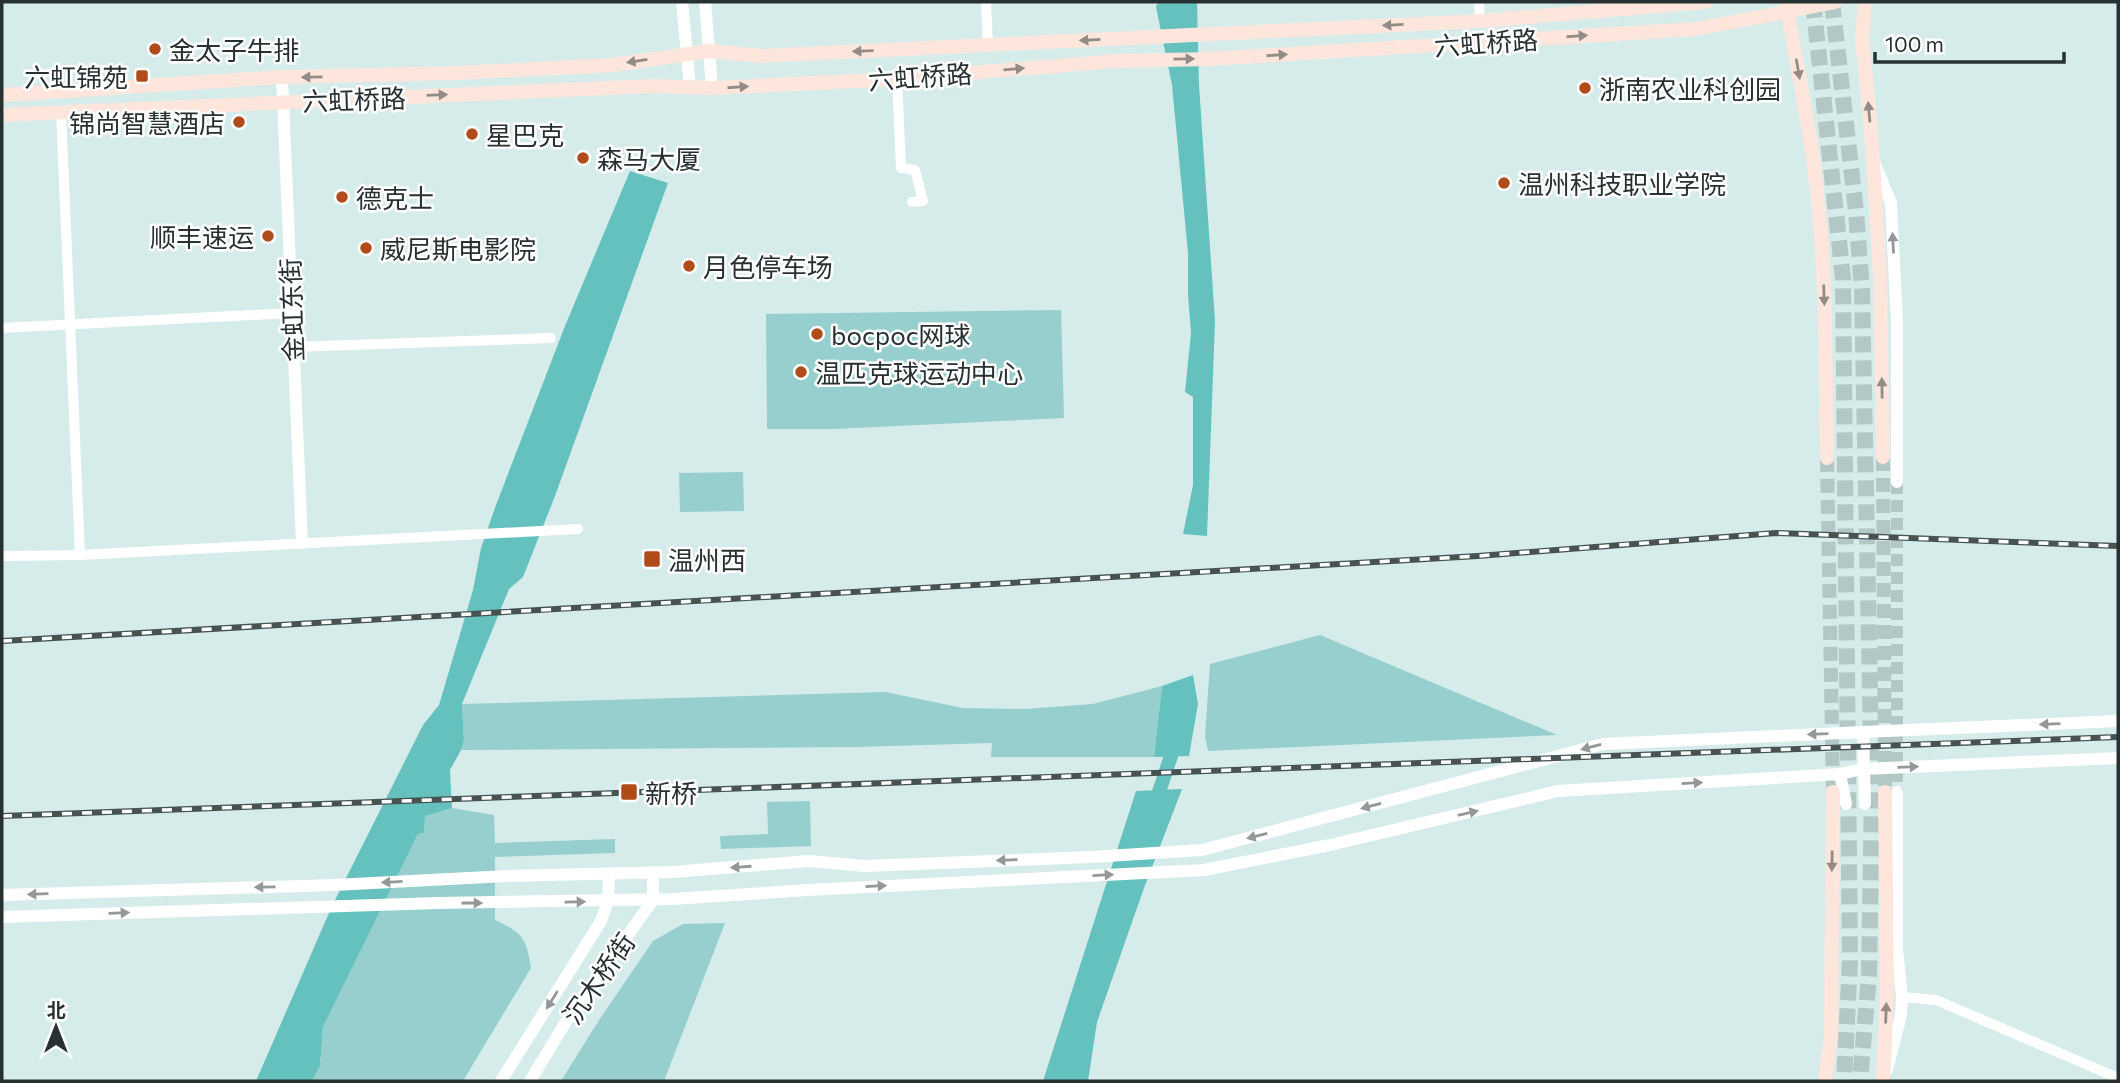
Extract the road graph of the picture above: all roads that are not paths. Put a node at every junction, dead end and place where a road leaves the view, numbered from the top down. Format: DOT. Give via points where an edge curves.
graph roads {
  1 [pos="682,2"];
  2 [pos="705,2"];
  3 [pos="986,2"];
  4 [pos="1479,2"];
  5 [pos="1706,2"];
  6 [pos="1835,2"];
  7 [pos="1865,2"];
  8 [pos="1787,7"];
  9 [pos="1480,21"];
  10 [pos="988,46"];
  11 [pos="709,51"];
  12 [pos="687,53"];
  13 [pos="282,77"];
  14 [pos="897,79"];
  15 [pos="690,87"];
  16 [pos="712,88"];
  17 [pos="2,95"];
  18 [pos="283,102"];
  19 [pos="61,112"];
  20 [pos="2,115"];
  21 [pos="1872,156"];
  22 [pos="912,202"];
  23 [pos="291,313"];
  24 [pos="70,324"];
  25 [pos="2,328"];
  26 [pos="551,338"];
  27 [pos="292,347"];
  28 [pos="1883,457"];
  29 [pos="1827,458"];
  30 [pos="1897,482"];
  31 [pos="578,529"];
  32 [pos="302,543"];
  33 [pos="80,555"];
  34 [pos="2,556"];
  35 [pos="2118,722"];
  36 [pos="1863,732"];
  37 [pos="2118,758"];
  38 [pos="1863,769"];
  39 [pos="1840,774"];
  40 [pos="1833,792"];
  41 [pos="1891,792"];
  42 [pos="1846,804"];
  43 [pos="1865,804"];
  44 [pos="653,873"];
  45 [pos="609,874"];
  46 [pos="2,895"];
  47 [pos="653,900"];
  48 [pos="608,901"];
  49 [pos="2,917"];
  50 [pos="1902,997"];
  51 [pos="2118,1078"];
  52 [pos="501,1081"];
  53 [pos="530,1081"];
  54 [pos="1825,1081"];
  55 [pos="1884,1081"];
  1 -- 12 [label="street"];
  2 -- 11 [label="street"];
  3 -- 10 [label="street"];
  4 -- 9 [label="street"];
  5 -- 9 [label="main road, 六虹桥路"];
  6 -- 8 [label="main road, 六虹桥路"];
  21 -- 7 [label="main road, one-way" via="1862,39"];
  14 -- 8 [label="main road, 六虹桥路, one-way" via="1117,61 1697,29"];
  8 -- 29 [label="main road, one-way" via="1818,201"];
  9 -- 10 [label="main road, 六虹桥路, one-way"];
  10 -- 11 [label="main road, 六虹桥路, one-way" via="761,56"];
  11 -- 12 [label="main road, 六虹桥路"];
  11 -- 16 [label="street"];
  12 -- 13 [label="main road, 六虹桥路, one-way" via="612,65"];
  12 -- 15 [label="street"];
  13 -- 17 [label="main road, 六虹桥路"];
  13 -- 18 [label="street, 金虹东街"];
  16 -- 14 [label="main road, 六虹桥路, one-way"];
  14 -- 22 [label="street" via="901,168 915,170 923,201"];
  15 -- 16 [label="main road, 六虹桥路"];
  18 -- 15 [label="main road, 六虹桥路, one-way"];
  18 -- 19 [label="main road, 六虹桥路"];
  18 -- 23 [label="street, 金虹东街"];
  19 -- 20 [label="main road, 六虹桥路"];
  19 -- 24 [label="street"];
  28 -- 21 [label="main road, one-way" via="1880,275"];
  30 -- 21 [label="street, one-way" via="1891,203"];
  23 -- 24 [label="street"];
  23 -- 27 [label="street, 金虹东街"];
  24 -- 25 [label="street"];
  24 -- 33 [label="street"];
  26 -- 27 [label="street"];
  27 -- 32 [label="street, 金虹东街"];
  31 -- 32 [label="street"];
  32 -- 33 [label="street"];
  33 -- 34 [label="street"];
  35 -- 36 [label="street, one-way"];
  36 -- 38 [label="street"];
  36 -- 44 [label="street, one-way" via="1603,744 1202,850 864,866 809,861"];
  38 -- 37 [label="street, one-way"];
  38 -- 39 [label="street"];
  38 -- 43 [label="street"];
  39 -- 42 [label="street"];
  47 -- 39 [label="street, one-way" via="1204,870 1558,791"];
  40 -- 54 [label="main road, one-way" via="1830,1037"];
  41 -- 50 [label="street"];
  55 -- 41 [label="main road, one-way"];
  44 -- 45 [label="street"];
  44 -- 47 [label="street"];
  45 -- 46 [label="street, one-way"];
  45 -- 48 [label="street, 沉木桥街"];
  47 -- 48 [label="street"];
  47 -- 53 [label="street, 沉木桥街" via="566,1020"];
  49 -- 48 [label="street, one-way"];
  48 -- 52 [label="street, 沉木桥街, one-way" via="601,921"];
  50 -- 51 [label="street" via="1936,1000"];
  50 -- 55 [label="street"];
}
